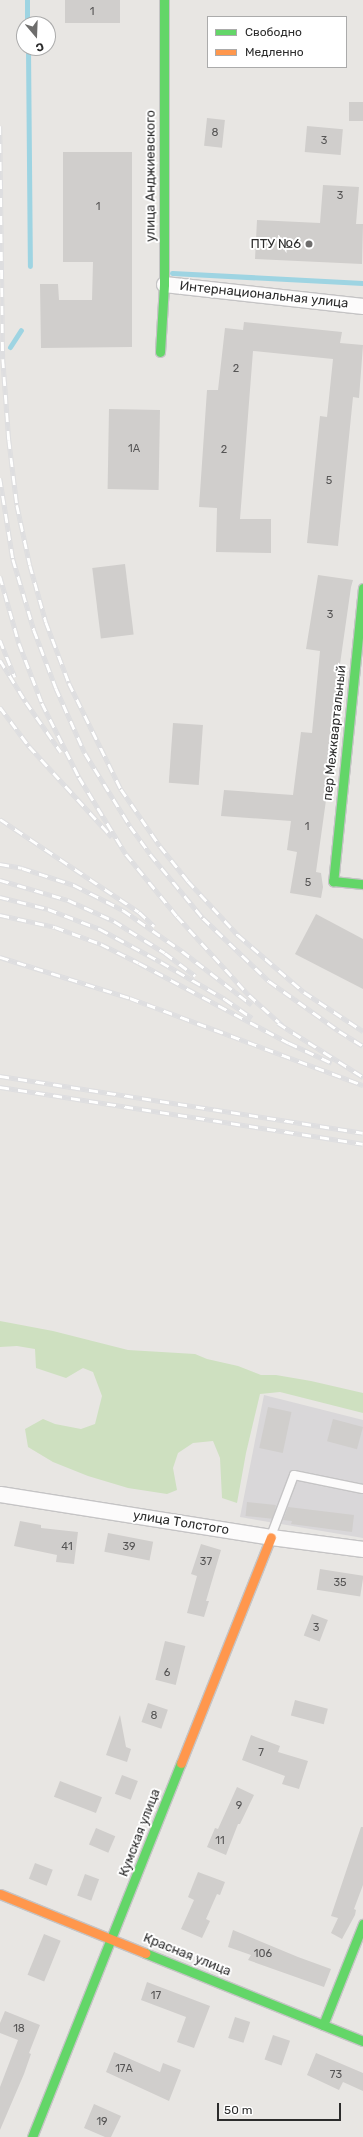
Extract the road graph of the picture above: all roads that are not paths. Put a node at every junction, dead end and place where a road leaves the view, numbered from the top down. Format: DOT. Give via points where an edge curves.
graph roads {
  1 [pos="164,0"];
  2 [pos="164,284"];
  3 [pos="363,306"];
  4 [pos="160,352"];
  5 [pos="363,588"];
  6 [pos="363,884"];
  7 [pos="363,1489"];
  8 [pos="0,1494"];
  9 [pos="271,1537"];
  10 [pos="363,1549"];
  11 [pos="0,1894"];
  12 [pos="363,1924"];
  13 [pos="112,1938"];
  14 [pos="323,2025"];
  15 [pos="363,2041"];
  16 [pos="32,2137"];
  1 -- 2 [label="street, улица Анджиевского"];
  2 -- 3 [label="street, Интернациональная улица"];
  2 -- 4 [label="street, улица Анджиевского"];
  5 -- 6 [label="street, пер Межквартальный" via="333,881"];
  7 -- 9 [label="lane" via="294,1475"];
  8 -- 9 [label="street, улица Толстого"];
  9 -- 10 [label="street, улица Толстого"];
  9 -- 13 [label="street, Кумская улица"];
  11 -- 13 [label="street, Красная улица"];
  12 -- 14 [label="street"];
  13 -- 14 [label="street, Красная улица"];
  13 -- 16 [label="street, Кумская улица"];
  14 -- 15 [label="street, Красная улица"];
}
